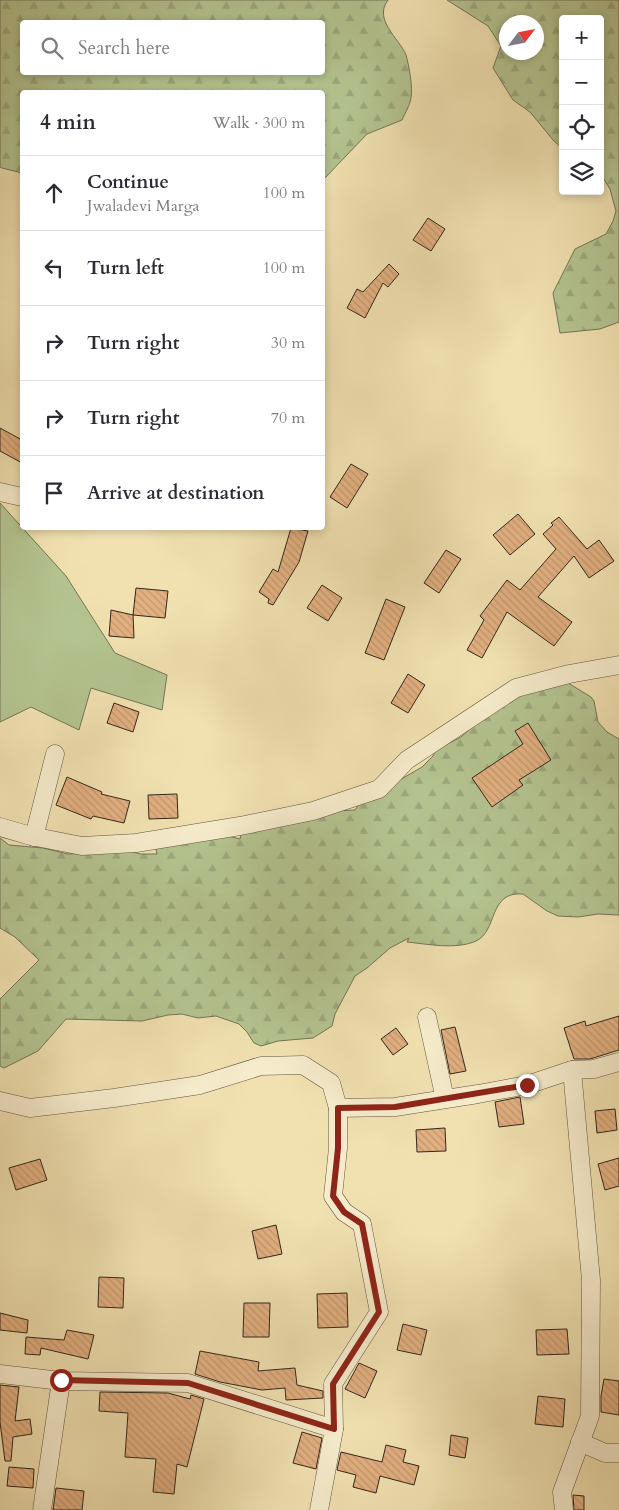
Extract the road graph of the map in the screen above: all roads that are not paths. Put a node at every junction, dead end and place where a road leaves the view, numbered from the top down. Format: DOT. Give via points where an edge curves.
graph roads {
  1 [pos="0,492"];
  2 [pos="20,497"];
  3 [pos="619,665"];
  4 [pos="55,754"];
  5 [pos="0,827"];
  6 [pos="34,837"];
  7 [pos="427,1016"];
  8 [pos="619,1062"];
  9 [pos="572,1070"];
  10 [pos="445,1100"];
  11 [pos="0,1101"];
  12 [pos="338,1108"];
  13 [pos="0,1374"];
  14 [pos="61,1380"];
  15 [pos="334,1429"];
  16 [pos="580,1442"];
  17 [pos="619,1453"];
  18 [pos="42,1510"];
  19 [pos="319,1510"];
  20 [pos="564,1510"];
  1 -- 2 [label="street"];
  3 -- 6 [label="street" via="516,688 407,760 379,789 313,811 136,843 82,846"];
  4 -- 6 [label="street"];
  5 -- 6 [label="street"];
  7 -- 10 [label="street"];
  8 -- 9 [label="street" via="594,1069"];
  9 -- 10 [label="street" via="527,1085"];
  9 -- 16 [label="street" via="590,1280 590,1416"];
  10 -- 12 [label="street" via="395,1107"];
  11 -- 12 [label="street" via="30,1108 105,1100 200,1085 261,1066 303,1066 331,1083"];
  12 -- 15 [label="street" via="333,1196 344,1212 362,1224 379,1312 333,1384"];
  13 -- 14 [label="street"];
  14 -- 15 [label="street" via="188,1383"];
  14 -- 18 [label="street"];
  15 -- 19 [label="street"];
  16 -- 17 [label="street" via="605,1452"];
  16 -- 20 [label="street" via="562,1492"];
}
